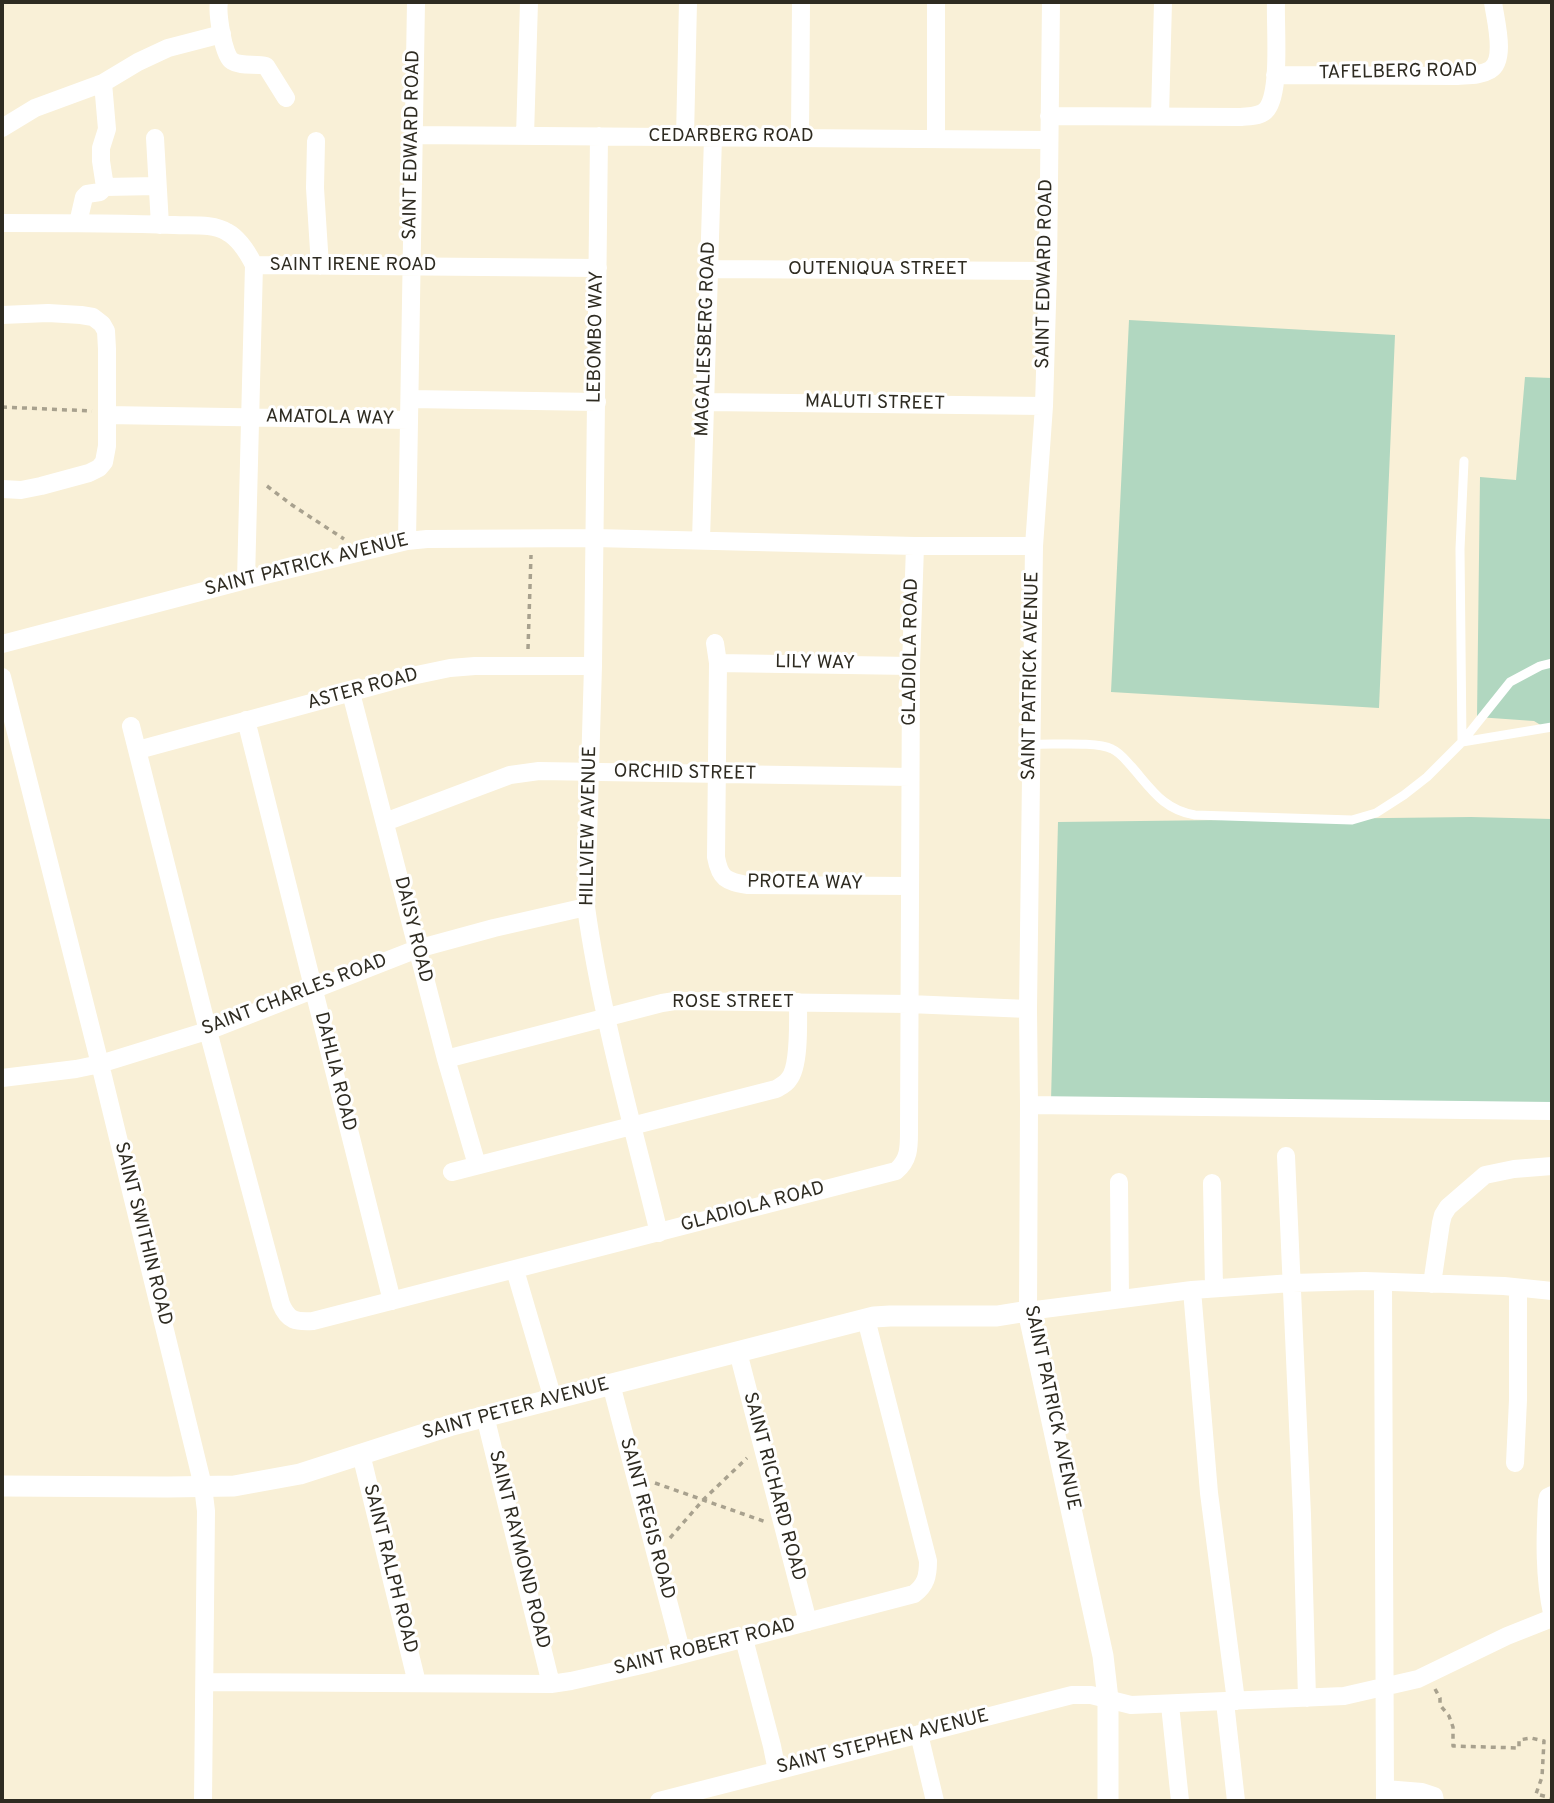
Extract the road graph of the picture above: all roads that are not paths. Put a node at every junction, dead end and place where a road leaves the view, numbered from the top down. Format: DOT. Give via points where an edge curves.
graph roads {
  1 [pos="219,2"];
  2 [pos="416,2"];
  3 [pos="529,2"];
  4 [pos="688,2"];
  5 [pos="801,2"];
  6 [pos="936,2"];
  7 [pos="1051,2"];
  8 [pos="1163,2"];
  9 [pos="1276,2"];
  10 [pos="1493,2"];
  11 [pos="222,34"];
  12 [pos="1275,75"];
  13 [pos="103,83"];
  14 [pos="286,98"];
  15 [pos="1049,116"];
  16 [pos="1160,116"];
  17 [pos="2,128"];
  18 [pos="413,135"];
  19 [pos="524,136"];
  20 [pos="599,136"];
  21 [pos="685,137"];
  22 [pos="713,137"];
  23 [pos="800,137"];
  24 [pos="155,138"];
  25 [pos="936,139"];
  26 [pos="1048,140"];
  27 [pos="316,141"];
  28 [pos="157,186"];
  29 [pos="105,187"];
  30 [pos="2,223"];
  31 [pos="78,223"];
  32 [pos="160,225"];
  33 [pos="254,265"];
  34 [pos="320,266"];
  35 [pos="411,267"];
  36 [pos="598,268"];
  37 [pos="709,269"];
  38 [pos="1048,271"];
  39 [pos="2,315"];
  40 [pos="410,400"];
  41 [pos="597,402"];
  42 [pos="706,402"];
  43 [pos="1044,406"];
  44 [pos="107,415"];
  45 [pos="250,417"];
  46 [pos="410,420"];
  47 [pos="1464,461"];
  48 [pos="2,489"];
  49 [pos="595,538"];
  50 [pos="701,540"];
  51 [pos="407,541"];
  52 [pos="915,546"];
  53 [pos="1034,546"];
  54 [pos="246,580"];
  55 [pos="715,643"];
  56 [pos="2,644"];
  57 [pos="718,663"];
  58 [pos="1552,663"];
  59 [pos="593,666"];
  60 [pos="911,666"];
  61 [pos="2,677"];
  62 [pos="351,693"];
  63 [pos="246,720"];
  64 [pos="131,726"];
  65 [pos="1552,727"];
  66 [pos="1462,742"];
  67 [pos="1031,744"];
  68 [pos="138,750"];
  69 [pos="591,773"];
  70 [pos="716,775"];
  71 [pos="910,777"];
  72 [pos="385,822"];
  73 [pos="909,886"];
  74 [pos="586,907"];
  75 [pos="417,949"];
  76 [pos="313,989"];
  77 [pos="798,1002"];
  78 [pos="909,1004"];
  79 [pos="1028,1009"];
  80 [pos="607,1018"];
  81 [pos="208,1031"];
  82 [pos="446,1059"];
  83 [pos="100,1064"];
  84 [pos="2,1078"];
  85 [pos="1029,1105"];
  86 [pos="1552,1111"];
  87 [pos="633,1127"];
  88 [pos="1286,1156"];
  89 [pos="477,1165"];
  90 [pos="1552,1166"];
  91 [pos="452,1172"];
  92 [pos="1119,1182"];
  93 [pos="1212,1183"];
  94 [pos="659,1233"];
  95 [pos="515,1270"];
  96 [pos="1383,1282"];
  97 [pos="1292,1283"];
  98 [pos="1432,1284"];
  99 [pos="1214,1288"];
  100 [pos="1518,1289"];
  101 [pos="1192,1290"];
  102 [pos="1552,1291"];
  103 [pos="1120,1299"];
  104 [pos="392,1301"];
  105 [pos="1028,1311"];
  106 [pos="866,1319"];
  107 [pos="738,1352"];
  108 [pos="611,1384"];
  109 [pos="553,1399"];
  110 [pos="485,1416"];
  111 [pos="360,1454"];
  112 [pos="1515,1463"];
  113 [pos="2,1486"];
  114 [pos="203,1486"];
  115 [pos="1552,1495"];
  116 [pos="1552,1613"];
  117 [pos="1552,1619"];
  118 [pos="808,1622"];
  119 [pos="744,1639"];
  120 [pos="682,1654"];
  121 [pos="205,1682"];
  122 [pos="417,1683"];
  123 [pos="551,1684"];
  124 [pos="1384,1687"];
  125 [pos="1307,1698"];
  126 [pos="1108,1699"];
  127 [pos="1231,1702"];
  128 [pos="1170,1705"];
  129 [pos="919,1734"];
  130 [pos="777,1771"];
  131 [pos="1385,1795"];
  132 [pos="203,1801"];
  133 [pos="659,1801"];
  134 [pos="935,1801"];
  135 [pos="1108,1801"];
  136 [pos="1180,1801"];
  137 [pos="1236,1801"];
  138 [pos="1435,1801"];
  1 -- 11 [label="street"];
  2 -- 18 [label="street, SAINT EDWARD ROAD"];
  3 -- 19 [label="street"];
  4 -- 21 [label="street"];
  5 -- 23 [label="street"];
  6 -- 25 [label="street"];
  7 -- 15 [label="street, SAINT EDWARD ROAD"];
  8 -- 16 [label="street"];
  9 -- 12 [label="street"];
  10 -- 12 [label="street, TAFELBERG ROAD" via="1500,54 1489,71 1457,76"];
  11 -- 13 [label="street" via="168,48"];
  11 -- 14 [label="street" via="231,61 266,66"];
  12 -- 16 [label="street" via="1273,96 1260,115"];
  13 -- 17 [label="street" via="35,108"];
  13 -- 29 [label="street"];
  15 -- 16 [label="street"];
  15 -- 26 [label="street, SAINT EDWARD ROAD"];
  18 -- 19 [label="street, CEDARBERG ROAD"];
  18 -- 35 [label="street, SAINT EDWARD ROAD"];
  19 -- 20 [label="street, CEDARBERG ROAD"];
  20 -- 21 [label="street, CEDARBERG ROAD"];
  20 -- 36 [label="street, LEBOMBO WAY"];
  21 -- 22 [label="street, CEDARBERG ROAD"];
  22 -- 23 [label="street, CEDARBERG ROAD"];
  22 -- 37 [label="street, MAGALIESBERG ROAD"];
  23 -- 25 [label="street, CEDARBERG ROAD"];
  24 -- 28 [label="street"];
  25 -- 26 [label="street, CEDARBERG ROAD"];
  26 -- 38 [label="street, SAINT EDWARD ROAD"];
  27 -- 34 [label="street"];
  28 -- 29 [label="street"];
  28 -- 32 [label="street"];
  29 -- 31 [label="street" via="85,195"];
  30 -- 31 [label="street"];
  31 -- 32 [label="street"];
  32 -- 33 [label="street" via="228,232"];
  33 -- 34 [label="street, SAINT IRENE ROAD"];
  33 -- 45 [label="street, SAINT IRENE ROAD"];
  34 -- 35 [label="street, SAINT IRENE ROAD"];
  35 -- 36 [label="street, SAINT IRENE ROAD"];
  35 -- 40 [label="street, SAINT EDWARD ROAD"];
  36 -- 41 [label="street, LEBOMBO WAY"];
  37 -- 38 [label="street, OUTENIQUA STREET"];
  37 -- 42 [label="street, MAGALIESBERG ROAD"];
  38 -- 43 [label="street, SAINT EDWARD ROAD"];
  39 -- 44 [label="street" via="81,314 102,324 107,339"];
  40 -- 41 [label="street"];
  40 -- 46 [label="street, SAINT EDWARD ROAD"];
  41 -- 49 [label="street, LEBOMBO WAY"];
  42 -- 43 [label="street, MALUTI STREET"];
  42 -- 50 [label="street, MAGALIESBERG ROAD"];
  43 -- 53 [label="street, SAINT EDWARD ROAD"];
  44 -- 45 [label="street, AMATOLA WAY"];
  44 -- 48 [label="street" via="106,455 99,468 21,490"];
  45 -- 46 [label="street, AMATOLA WAY"];
  45 -- 54 [label="street, SAINT IRENE ROAD"];
  46 -- 51 [label="street, SAINT EDWARD ROAD"];
  47 -- 66 [label="lane"];
  49 -- 50 [label="street, SAINT PATRICK AVENUE"];
  49 -- 51 [label="street, SAINT PATRICK AVENUE"];
  49 -- 59 [label="street, HILLVIEW AVENUE"];
  50 -- 52 [label="street, SAINT PATRICK AVENUE"];
  51 -- 54 [label="street, SAINT PATRICK AVENUE"];
  52 -- 53 [label="street, SAINT PATRICK AVENUE"];
  52 -- 60 [label="street, GLADIOLA ROAD"];
  53 -- 67 [label="street, SAINT PATRICK AVENUE"];
  54 -- 56 [label="street, SAINT PATRICK AVENUE"];
  55 -- 57 [label="street"];
  57 -- 60 [label="street, LILY WAY"];
  57 -- 70 [label="street"];
  58 -- 66 [label="lane" via="1510,682"];
  59 -- 62 [label="street, ASTER ROAD" via="450,667"];
  59 -- 69 [label="street, HILLVIEW AVENUE"];
  60 -- 71 [label="street, GLADIOLA ROAD"];
  61 -- 83 [label="street, SAINT SWITHIN ROAD"];
  62 -- 63 [label="street, ASTER ROAD"];
  62 -- 72 [label="street, DAISY ROAD"];
  63 -- 68 [label="street, ASTER ROAD"];
  63 -- 76 [label="street, DAHLIA ROAD"];
  64 -- 68 [label="street"];
  65 -- 66 [label="lane"];
  66 -- 67 [label="lane" via="1404,795 1376,813 1352,820 1183,813 1172,808 1112,749"];
  67 -- 79 [label="street, SAINT PATRICK AVENUE"];
  68 -- 81 [label="street"];
  69 -- 70 [label="street, ORCHID STREET"];
  69 -- 72 [label="street, ORCHID STREET" via="510,775"];
  69 -- 74 [label="street, HILLVIEW AVENUE"];
  70 -- 71 [label="street, ORCHID STREET"];
  70 -- 73 [label="street, PROTEA WAY" via="716,857 724,878 747,885"];
  71 -- 73 [label="street, GLADIOLA ROAD"];
  72 -- 75 [label="street, DAISY ROAD"];
  73 -- 78 [label="street, GLADIOLA ROAD"];
  74 -- 75 [label="street, SAINT CHARLES ROAD"];
  74 -- 80 [label="street, HILLVIEW AVENUE"];
  75 -- 76 [label="street, SAINT CHARLES ROAD"];
  75 -- 82 [label="street, DAISY ROAD"];
  76 -- 81 [label="street, SAINT CHARLES ROAD"];
  76 -- 104 [label="street, DAHLIA ROAD"];
  77 -- 78 [label="street, ROSE STREET"];
  77 -- 80 [label="street, ROSE STREET" via="675,1001"];
  77 -- 87 [label="street" via="796,1062 784,1084"];
  78 -- 79 [label="street, ROSE STREET"];
  78 -- 94 [label="street, GLADIOLA ROAD" via="909,1132 902,1166"];
  79 -- 85 [label="street, SAINT PATRICK AVENUE"];
  80 -- 82 [label="street, ROSE STREET"];
  80 -- 87 [label="street, HILLVIEW AVENUE"];
  81 -- 83 [label="street, SAINT CHARLES ROAD"];
  81 -- 104 [label="street, GLADIOLA ROAD" via="285,1313 292,1320 313,1321"];
  82 -- 89 [label="street, DAISY ROAD"];
  83 -- 84 [label="street, SAINT CHARLES ROAD"];
  83 -- 114 [label="street, SAINT SWITHIN ROAD"];
  85 -- 86 [label="street"];
  85 -- 105 [label="street, SAINT PATRICK AVENUE"];
  87 -- 89 [label="street"];
  87 -- 94 [label="street, HILLVIEW AVENUE"];
  88 -- 97 [label="street"];
  89 -- 91 [label="street"];
  90 -- 98 [label="street" via="1485,1175 1448,1207 1441,1223"];
  92 -- 103 [label="street"];
  93 -- 99 [label="street"];
  94 -- 95 [label="street, GLADIOLA ROAD"];
  95 -- 104 [label="street, GLADIOLA ROAD"];
  95 -- 109 [label="street"];
  96 -- 97 [label="street"];
  96 -- 98 [label="street"];
  96 -- 124 [label="street"];
  97 -- 99 [label="street"];
  97 -- 125 [label="street"];
  98 -- 100 [label="street"];
  99 -- 101 [label="street"];
  100 -- 102 [label="street"];
  100 -- 112 [label="street"];
  101 -- 103 [label="street"];
  101 -- 127 [label="street"];
  103 -- 105 [label="street"];
  105 -- 106 [label="street, SAINT PETER AVENUE"];
  105 -- 126 [label="street, SAINT PATRICK AVENUE" via="1103,1656"];
  106 -- 107 [label="street, SAINT PETER AVENUE"];
  106 -- 118 [label="street, SAINT ROBERT ROAD" via="928,1572 922,1588 914,1594"];
  107 -- 108 [label="street, SAINT PETER AVENUE"];
  107 -- 118 [label="street, SAINT RICHARD ROAD"];
  108 -- 109 [label="street, SAINT PETER AVENUE"];
  108 -- 120 [label="street, SAINT REGIS ROAD"];
  109 -- 110 [label="street, SAINT PETER AVENUE"];
  110 -- 111 [label="street, SAINT PETER AVENUE"];
  110 -- 123 [label="street, SAINT RAYMOND ROAD"];
  111 -- 114 [label="street, SAINT PETER AVENUE" via="300,1474 234,1486"];
  111 -- 122 [label="street, SAINT RALPH ROAD"];
  113 -- 114 [label="street, SAINT PETER AVENUE"];
  114 -- 121 [label="street, SAINT SWITHIN ROAD"];
  115 -- 116 [label="street" via="1547,1501 1546,1583"];
  117 -- 124 [label="street, SAINT STEPHEN AVENUE" via="1428,1675"];
  118 -- 119 [label="street, SAINT ROBERT ROAD"];
  119 -- 120 [label="street, SAINT ROBERT ROAD"];
  119 -- 130 [label="street"];
  120 -- 123 [label="street, SAINT ROBERT ROAD"];
  121 -- 122 [label="street, SAINT ROBERT ROAD"];
  121 -- 132 [label="street, SAINT SWITHIN ROAD"];
  122 -- 123 [label="street, SAINT ROBERT ROAD"];
  124 -- 125 [label="street, SAINT STEPHEN AVENUE"];
  124 -- 131 [label="street"];
  125 -- 127 [label="street, SAINT STEPHEN AVENUE"];
  126 -- 128 [label="street, SAINT STEPHEN AVENUE" via="1131,1705"];
  126 -- 129 [label="street, SAINT STEPHEN AVENUE" via="1072,1695"];
  126 -- 135 [label="street, SAINT PATRICK AVENUE"];
  127 -- 128 [label="street, SAINT STEPHEN AVENUE"];
  127 -- 137 [label="street"];
  128 -- 136 [label="street"];
  129 -- 130 [label="street, SAINT STEPHEN AVENUE"];
  129 -- 134 [label="street"];
  130 -- 133 [label="street, SAINT STEPHEN AVENUE"];
  131 -- 138 [label="street" via="1427,1793"];
}
